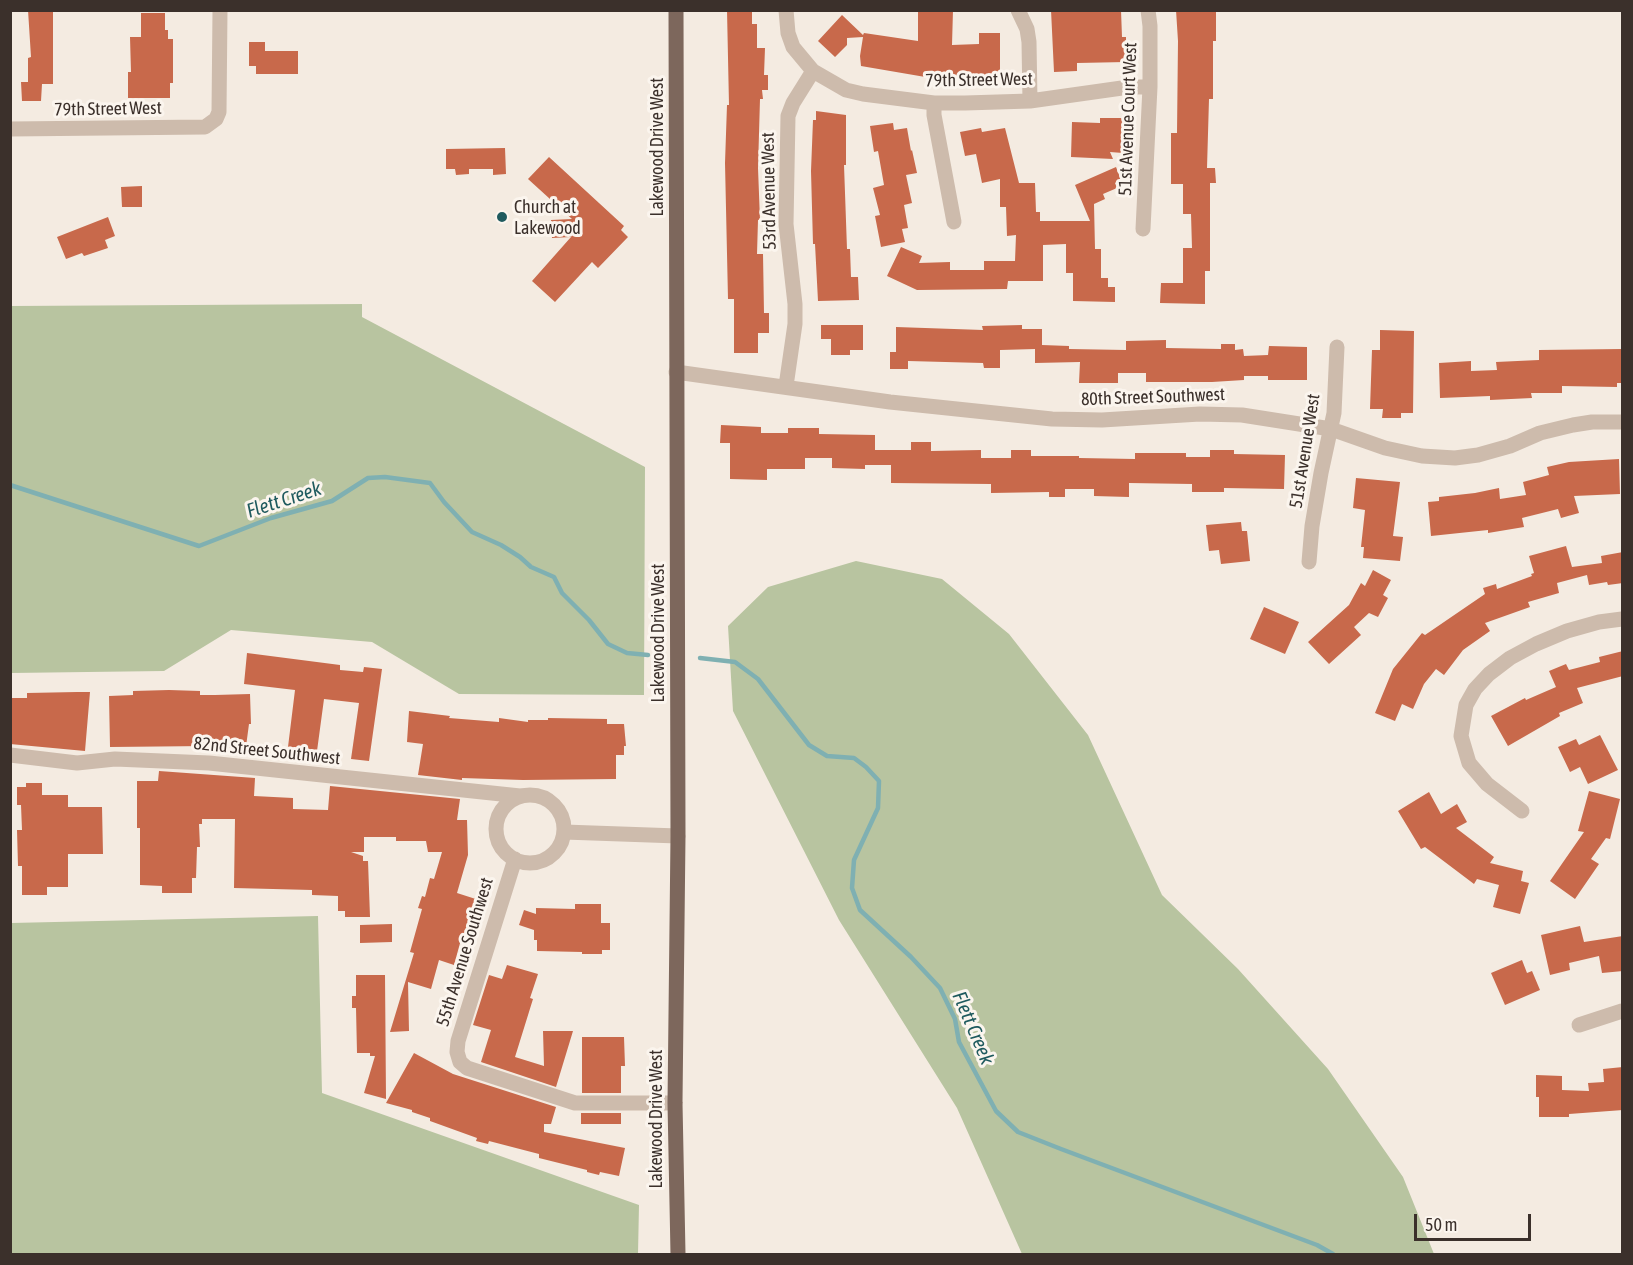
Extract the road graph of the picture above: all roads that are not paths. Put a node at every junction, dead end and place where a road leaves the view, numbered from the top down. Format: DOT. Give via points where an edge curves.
graph roads {
  1 [pos="220,10"];
  2 [pos="676,10"];
  3 [pos="786,10"];
  4 [pos="1018,10"];
  5 [pos="1148,10"];
  6 [pos="813,71"];
  7 [pos="1150,87"];
  8 [pos="1030,100"];
  9 [pos="934,103"];
  10 [pos="10,129"];
  11 [pos="954,222"];
  12 [pos="1143,229"];
  13 [pos="1337,346"];
  14 [pos="676,372"];
  15 [pos="786,386"];
  16 [pos="1623,422"];
  17 [pos="1331,429"];
  18 [pos="1309,562"];
  19 [pos="1623,619"];
  20 [pos="10,755"];
  21 [pos="520,796"];
  22 [pos="1522,812"];
  23 [pos="564,832"];
  24 [pos="678,836"];
  25 [pos="514,859"];
  26 [pos="1623,1011"];
  27 [pos="1579,1024"];
  28 [pos="675,1103"];
  29 [pos="678,1254"];
  1 -- 10 [label="street, 79th Street West" via="219,112 205,127"];
  2 -- 14 [label="main road, Lakewood Drive West"];
  3 -- 6 [label="street" via="793,47"];
  4 -- 8 [label="street" via="1029,42"];
  5 -- 7 [label="street, 51st Avenue Court West"];
  6 -- 9 [label="street, 79th Street West" via="846,90"];
  6 -- 15 [label="street, 53rd Avenue West" via="788,116 786,224 795,324"];
  7 -- 8 [label="street, 79th Street West"];
  7 -- 12 [label="street, 51st Avenue Court West"];
  8 -- 9 [label="street, 79th Street West"];
  9 -- 11 [label="street"];
  13 -- 17 [label="street, 51st Avenue West"];
  14 -- 15 [label="street, 80th Street Southwest"];
  14 -- 24 [label="main road, Lakewood Drive West"];
  15 -- 17 [label="street, 80th Street Southwest" via="890,402 1052,418 1242,415"];
  16 -- 17 [label="street, 80th Street Southwest" via="1573,424 1495,451 1455,458 1406,454"];
  17 -- 18 [label="street, 51st Avenue West"];
  19 -- 22 [label="street" via="1567,631 1510,658 1489,674 1466,705 1461,736 1469,763 1487,784"];
  20 -- 21 [label="street, 82nd Street Southwest" via="77,763 116,759 209,763"];
  21 -- 23 [label="street" via="542,797 551,802 559,810"];
  21 -- 25 [label="street" via="510,801 497,820 499,843"];
  23 -- 24 [label="street"];
  23 -- 25 [label="street" via="555,852 545,859"];
  24 -- 28 [label="main road, Lakewood Drive West"];
  25 -- 28 [label="street, 55th Avenue Southwest" via="466,1011 458,1057 467,1068 575,1103"];
  26 -- 27 [label="street"];
  28 -- 29 [label="main road, Lakewood Drive West"];
}
